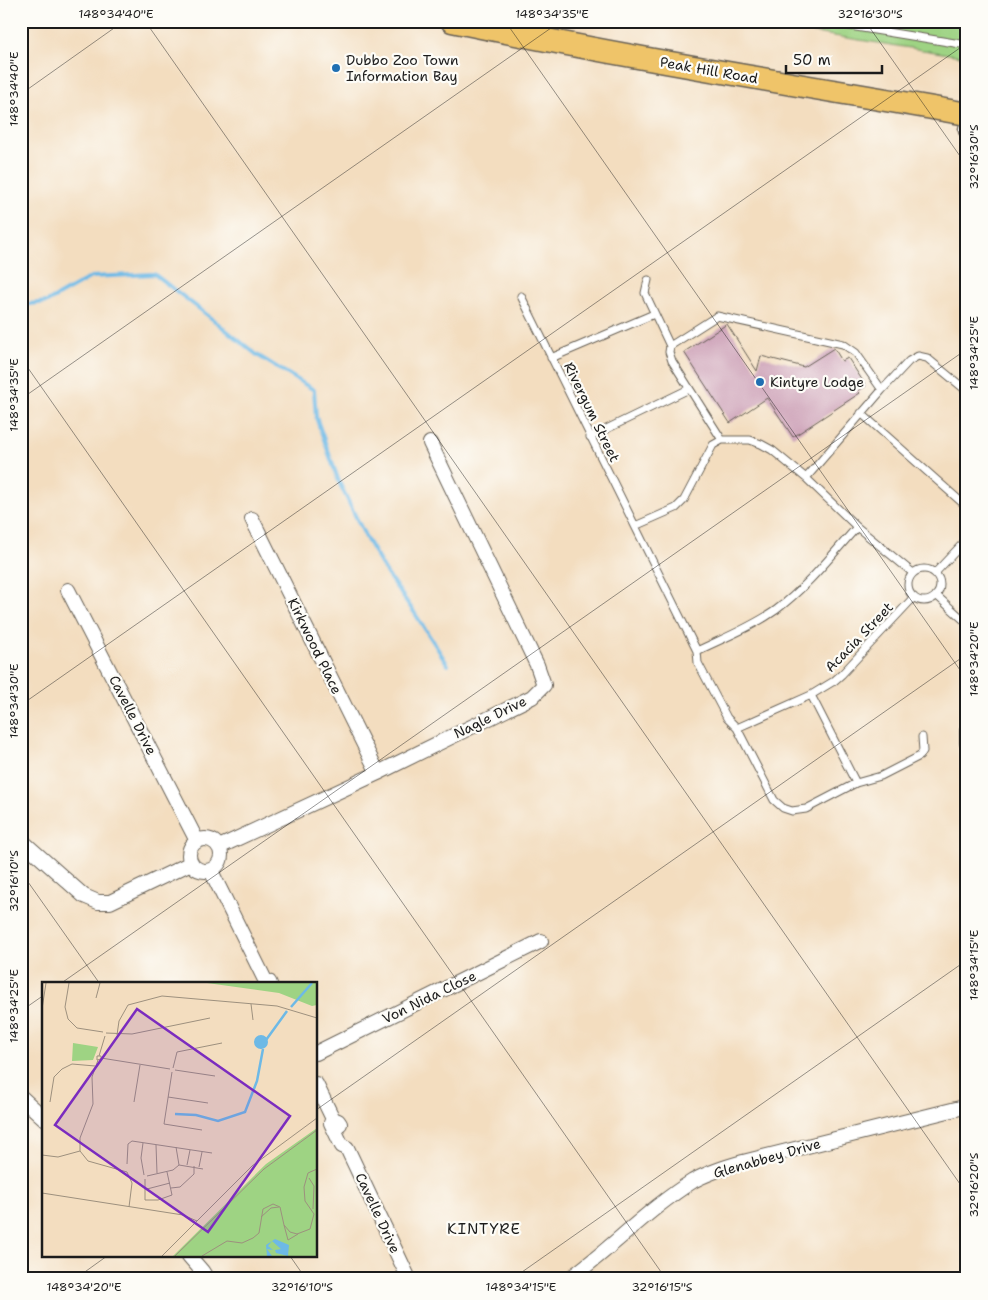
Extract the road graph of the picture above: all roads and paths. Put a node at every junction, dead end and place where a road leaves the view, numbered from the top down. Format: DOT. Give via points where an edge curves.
graph roads {
  1 [pos="452,21"];
  2 [pos="818,21"];
  3 [pos="967,45"];
  4 [pos="967,114"];
  5 [pos="648,280"];
  6 [pos="521,296"];
  7 [pos="654,314"];
  8 [pos="670,346"];
  9 [pos="551,358"];
  10 [pos="689,389"];
  11 [pos="882,390"];
  12 [pos="967,390"];
  13 [pos="861,413"];
  14 [pos="590,437"];
  15 [pos="722,440"];
  16 [pos="430,443"];
  17 [pos="806,478"];
  18 [pos="967,507"];
  19 [pos="252,519"];
  20 [pos="635,526"];
  21 [pos="856,527"];
  22 [pos="967,539"];
  23 [pos="913,573"];
  24 [pos="935,573"];
  25 [pos="68,590"];
  26 [pos="936,595"];
  27 [pos="914,596"];
  28 [pos="967,623"];
  29 [pos="697,650"];
  30 [pos="811,694"];
  31 [pos="736,728"];
  32 [pos="967,731"];
  33 [pos="922,737"];
  34 [pos="967,744"];
  35 [pos="378,772"];
  36 [pos="856,783"];
  37 [pos="21,840"];
  38 [pos="198,841"];
  39 [pos="219,847"];
  40 [pos="191,862"];
  41 [pos="211,870"];
  42 [pos="542,942"];
  43 [pos="266,982"];
  44 [pos="318,1052"];
  45 [pos="318,1088"];
  46 [pos="21,1097"];
  47 [pos="967,1105"];
  48 [pos="42,1116"];
  49 [pos="191,1258"];
  50 [pos="207,1279"];
  51 [pos="409,1279"];
  52 [pos="569,1279"];
  1 -- 4 [label="highway, Peak Hill Road" via="548,41"];
  2 -- 3 [label="lane"];
  5 -- 7 [label="lane" via="645,293"];
  6 -- 9 [label="lane, Rivergum Street"];
  7 -- 8 [label="lane"];
  7 -- 9 [label="lane"];
  8 -- 10 [label="lane" via="672,361"];
  8 -- 11 [label="lane" via="717,316 843,344 856,353"];
  9 -- 14 [label="lane, Rivergum Street"];
  10 -- 14 [label="lane"];
  10 -- 15 [label="lane"];
  11 -- 12 [label="lane" via="909,361 918,356 927,358"];
  11 -- 13 [label="lane"];
  13 -- 17 [label="lane"];
  13 -- 18 [label="lane"];
  14 -- 20 [label="lane, Rivergum Street"];
  15 -- 17 [label="lane" via="750,440 761,444"];
  15 -- 20 [label="lane" via="713,445 684,500 676,508"];
  16 -- 35 [label="street, Nagle Drive" via="544,685 532,697"];
  17 -- 21 [label="lane"];
  19 -- 35 [label="street, Kirkwood Place"];
  20 -- 29 [label="lane, Rivergum Street"];
  21 -- 23 [label="lane"];
  21 -- 29 [label="lane" via="804,587 776,610 754,624"];
  22 -- 24 [label="lane"];
  23 -- 24 [label="lane" via="922,569"];
  23 -- 27 [label="lane" via="909,582"];
  24 -- 26 [label="lane" via="940,581"];
  25 -- 38 [label="street, Cavelle Drive"];
  26 -- 27 [label="lane" via="928,600"];
  26 -- 28 [label="lane"];
  27 -- 30 [label="lane, Acacia Street" via="842,674"];
  29 -- 31 [label="lane, Rivergum Street" via="698,663 726,718"];
  30 -- 31 [label="lane, Acacia Street"];
  30 -- 36 [label="lane"];
  31 -- 36 [label="lane, Rivergum Street" via="774,800 783,808 792,811 806,809"];
  32 -- 34 [label="street"];
  33 -- 36 [label="lane" via="920,756 881,776"];
  35 -- 39 [label="street, Nagle Drive"];
  37 -- 40 [label="street" via="84,896 98,902 110,902 124,896"];
  38 -- 39 [label="street" via="212,840"];
  38 -- 40 [label="street" via="189,853"];
  39 -- 41 [label="street" via="221,861"];
  40 -- 41 [label="street" via="202,871"];
  41 -- 43 [label="street"];
  42 -- 44 [label="street, Von Nida Close"];
  45 -- 51 [label="street, Cavelle Drive" via="333,1118 331,1123 338,1139 347,1148"];
  46 -- 48 [label="street"];
  47 -- 52 [label="street, Glenabbey Drive" via="716,1170 694,1180 660,1204"];
  49 -- 50 [label="street"];
}
